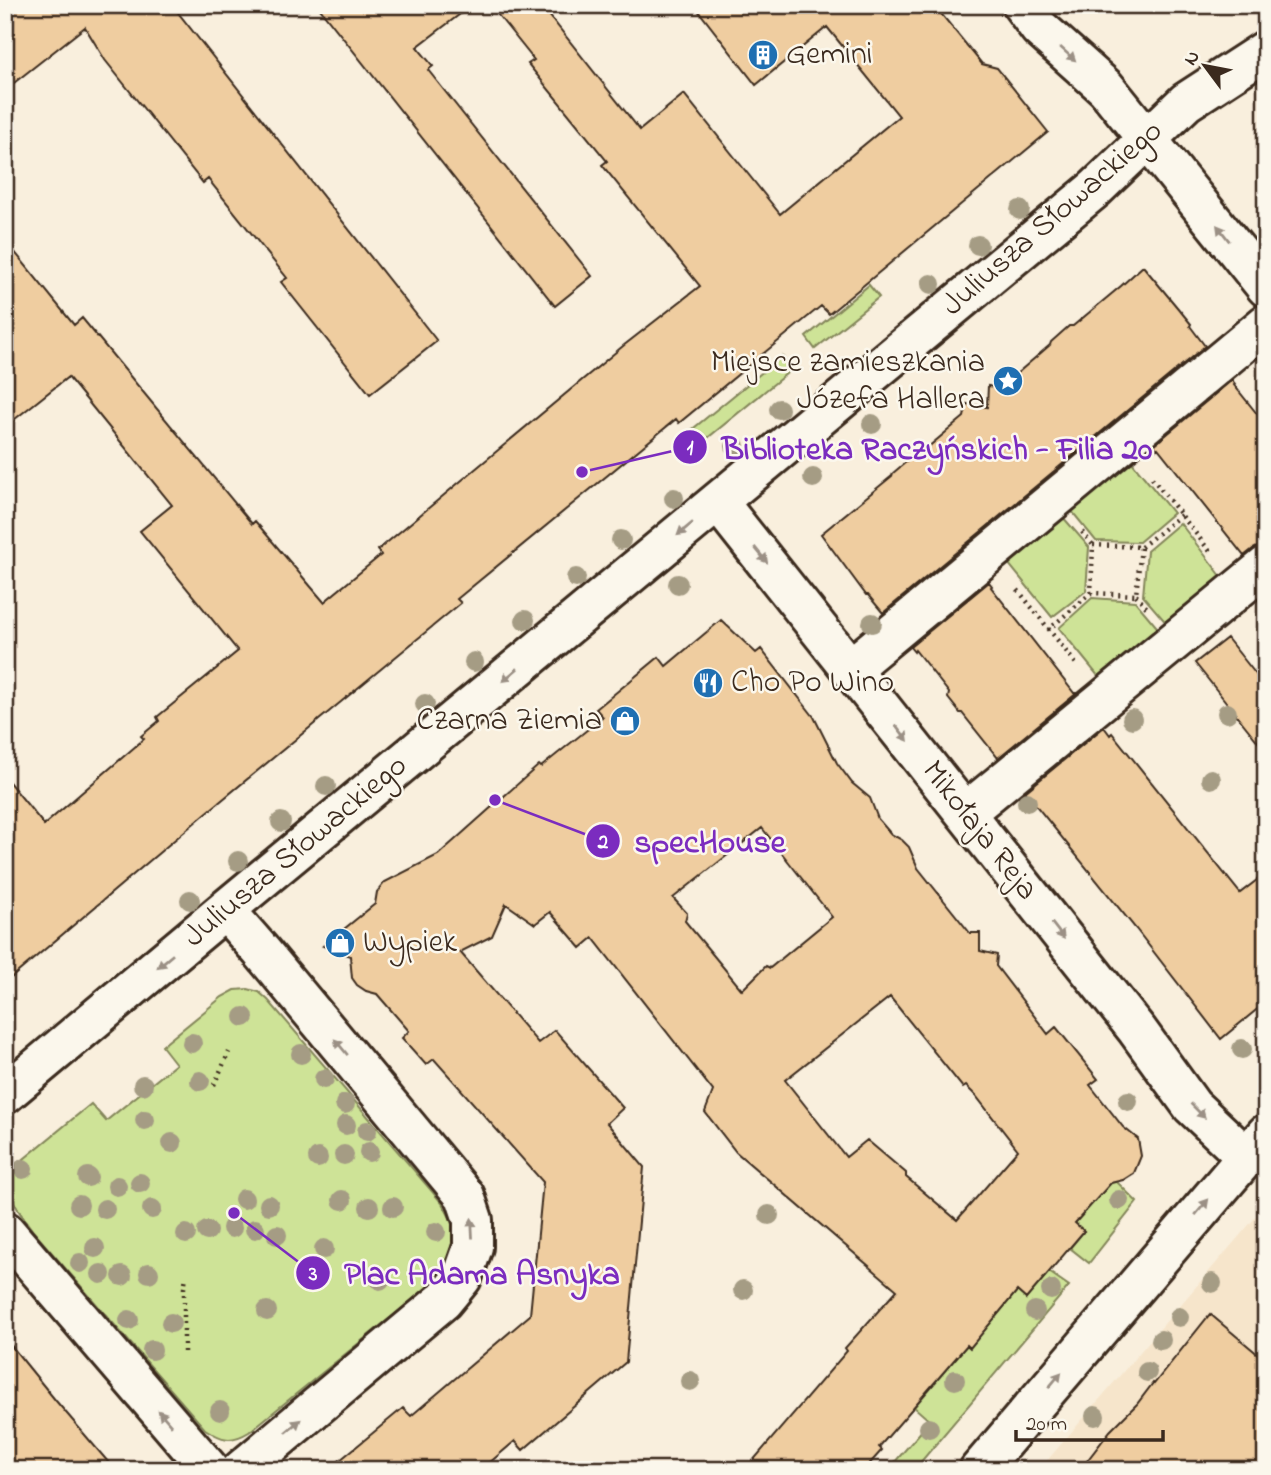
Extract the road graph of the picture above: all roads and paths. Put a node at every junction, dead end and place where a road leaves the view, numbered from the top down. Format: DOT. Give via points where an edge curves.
graph roads {
  1 [pos="1021,5"];
  2 [pos="1266,50"];
  3 [pos="1146,139"];
  4 [pos="1266,287"];
  5 [pos="1266,324"];
  6 [pos="1123,442"];
  7 [pos="718,502"];
  8 [pos="1181,515"];
  9 [pos="1141,547"];
  10 [pos="990,553"];
  11 [pos="1252,577"];
  12 [pos="1091,593"];
  13 [pos="1048,630"];
  14 [pos="851,668"];
  15 [pos="1105,698"];
  16 [pos="965,813"];
  17 [pos="225,910"];
  18 [pos="229,1052"];
  19 [pos="214,1085"];
  20 [pos="5,1094"];
  21 [pos="1256,1145"];
  22 [pos="5,1231"];
  23 [pos="186,1277"];
  24 [pos="184,1352"];
  25 [pos="210,1470"];
  26 [pos="241,1470"];
  27 [pos="979,1470"];
  1 -- 3 [label="street, one-way" via="1039,28 1106,88"];
  2 -- 3 [label="street, Juliusza Słowackiego" via="1194,95"];
  4 -- 3 [label="street, one-way"];
  3 -- 7 [label="street, Juliusza Słowackiego" via="1095,190"];
  5 -- 6 [label="street"];
  6 -- 8 [label="path"];
  6 -- 10 [label="street"];
  7 -- 14 [label="street, Mikołaja Reja, one-way"];
  7 -- 17 [label="street, Juliusza Słowackiego, one-way"];
  8 -- 9 [label="path"];
  8 -- 11 [label="path"];
  9 -- 12 [label="path" via="1136,595"];
  9 -- 12 [label="path" via="1093,545"];
  10 -- 13 [label="path"];
  10 -- 14 [label="street"];
  11 -- 15 [label="street"];
  12 -- 13 [label="path"];
  13 -- 15 [label="path"];
  14 -- 16 [label="street, Mikołaja Reja, one-way"];
  15 -- 16 [label="street"];
  16 -- 21 [label="street, Mikołaja Reja, one-way" via="1192,1106"];
  17 -- 20 [label="street, Juliusza Słowackiego, one-way"];
  26 -- 17 [label="street, one-way" via="443,1301 462,1278 473,1247 473,1220 465,1196"];
  18 -- 19 [label="path"];
  27 -- 21 [label="street, one-way"];
  25 -- 22 [label="street, one-way"];
  23 -- 24 [label="path"];
}
